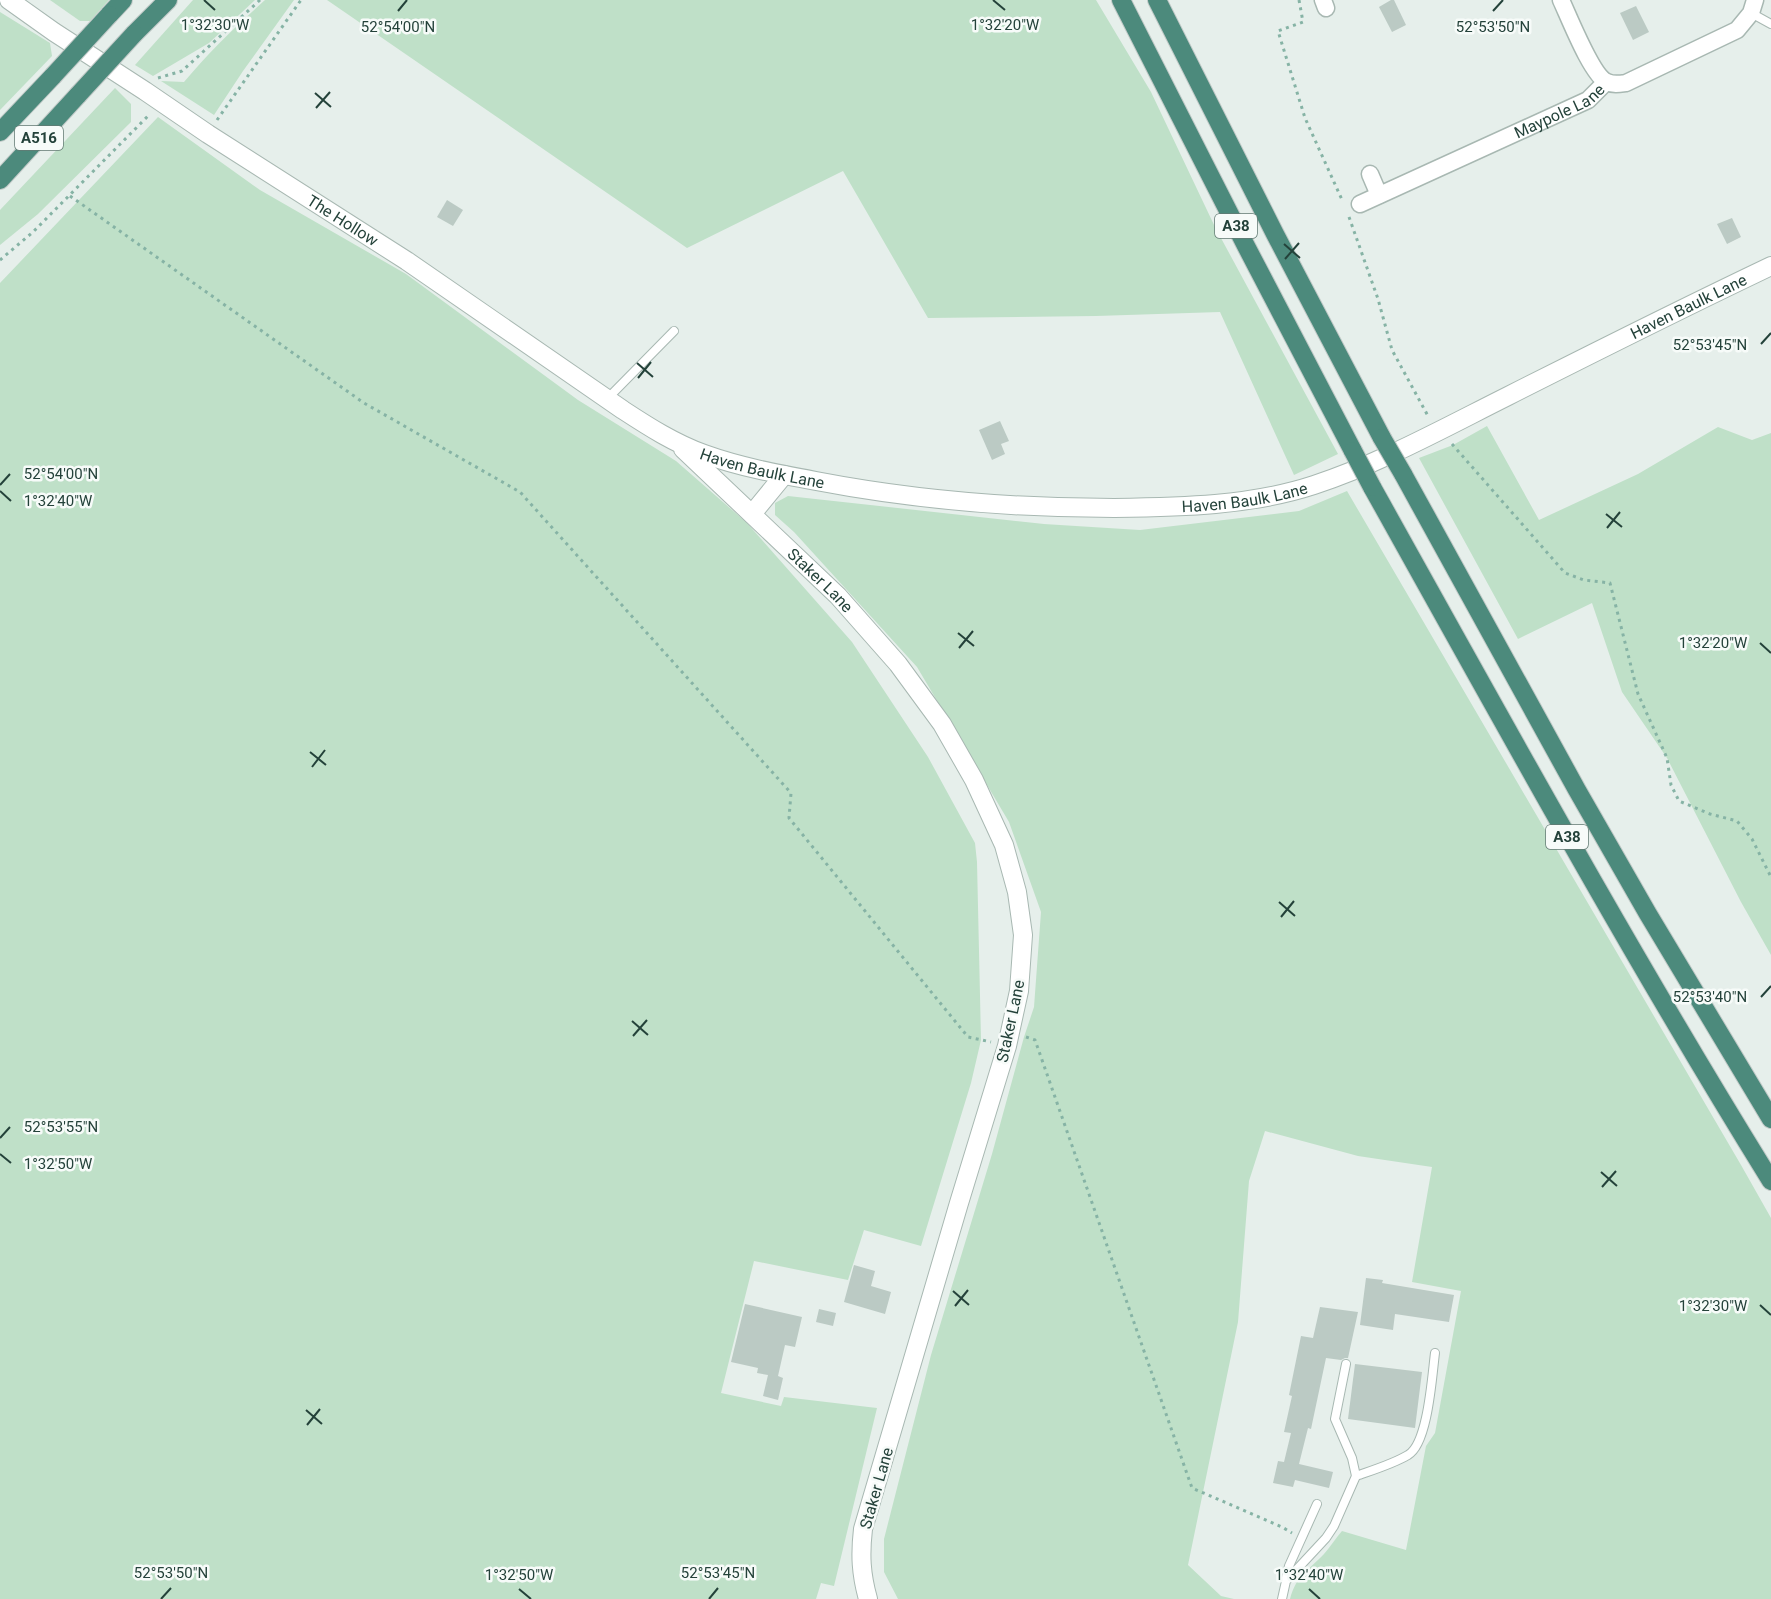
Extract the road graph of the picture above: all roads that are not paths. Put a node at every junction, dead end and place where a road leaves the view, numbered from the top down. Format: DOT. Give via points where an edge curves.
graph roads {
  1 [pos="9,0"];
  2 [pos="123,0"];
  3 [pos="168,0"];
  4 [pos="1121,0"];
  5 [pos="1157,0"];
  6 [pos="1561,0"];
  7 [pos="1753,7"];
  8 [pos="1771,24"];
  9 [pos="1606,82"];
  10 [pos="0,132"];
  11 [pos="1370,174"];
  12 [pos="0,180"];
  13 [pos="1379,195"];
  14 [pos="1360,204"];
  15 [pos="1771,266"];
  16 [pos="674,331"];
  17 [pos="608,399"];
  18 [pos="676,442"];
  19 [pos="784,475"];
  20 [pos="752,514"];
  21 [pos="1771,1119"];
  22 [pos="1771,1181"];
  23 [pos="1435,1353"];
  24 [pos="1346,1364"];
  25 [pos="1356,1476"];
  26 [pos="1317,1504"];
  27 [pos="1286,1581"];
  28 [pos="868,1599"];
  29 [pos="1282,1599"];
  1 -- 17 [label="street, The Hollow" via="407,261"];
  2 -- 10 [label="highway, A516, bridge"];
  3 -- 12 [label="highway, A516, bridge"];
  4 -- 22 [label="highway, A38, bridge" via="1372,487 1567,836"];
  5 -- 21 [label="highway, A38, bridge" via="1382,438 1577,790"];
  6 -- 9 [label="street" via="1594,69"];
  7 -- 8 [label="lane"];
  7 -- 9 [label="street, Maypole Lane" via="1737,30 1626,83"];
  9 -- 13 [label="street, Maypole Lane" via="1588,100"];
  11 -- 13 [label="street"];
  13 -- 14 [label="street, Maypole Lane"];
  15 -- 19 [label="street, Haven Baulk Lane" via="1376,461 1310,487 1193,506 1056,508 1001,506 854,489"];
  16 -- 17 [label="lane"];
  17 -- 18 [label="street, The Hollow"];
  18 -- 19 [label="street, Haven Baulk Lane" via="728,462"];
  18 -- 20 [label="street, Staker Lane"];
  19 -- 20 [label="street"];
  20 -- 28 [label="street, Staker Lane" via="838,596 898,664 942,724 1004,845 1017,892 1023,935 1020,991 1009,1039 863,1529 860,1552"];
  23 -- 25 [label="lane" via="1425,1424 1418,1444 1410,1455"];
  24 -- 25 [label="lane" via="1335,1419"];
  25 -- 27 [label="lane" via="1326,1538"];
  26 -- 27 [label="lane"];
  27 -- 29 [label="lane"];
}
